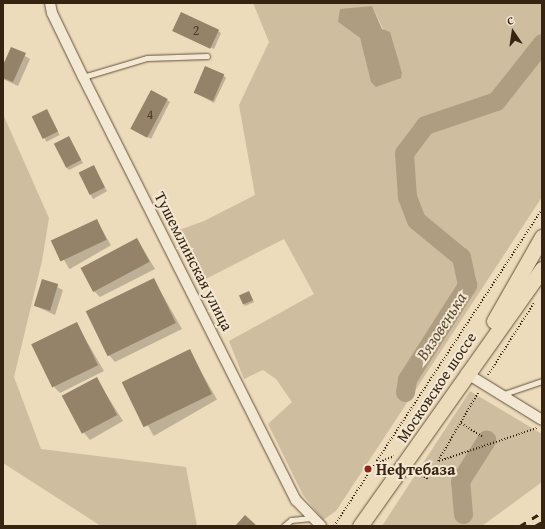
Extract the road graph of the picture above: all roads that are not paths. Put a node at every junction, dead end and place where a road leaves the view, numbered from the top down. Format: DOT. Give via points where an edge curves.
graph roads {
  1 [pos="50,3"];
  2 [pos="207,56"];
  3 [pos="83,76"];
  4 [pos="542,237"];
  5 [pos="542,269"];
  6 [pos="469,370"];
  7 [pos="542,381"];
  8 [pos="500,395"];
  9 [pos="542,420"];
  10 [pos="311,518"];
  11 [pos="284,526"];
  12 [pos="321,526"];
  13 [pos="360,526"];
  1 -- 3 [label="street, Тушемлинская улица" via="52,13"];
  2 -- 3 [label="lane" via="147,58"];
  3 -- 10 [label="street, Тушемлинская улица" via="296,500"];
  4 -- 6 [label="main road"];
  5 -- 6 [label="main road, Московское шоссе"];
  6 -- 8 [label="street"];
  6 -- 13 [label="main road, Московское шоссе"];
  7 -- 8 [label="lane"];
  8 -- 9 [label="street"];
  10 -- 11 [label="lane" via="291,520"];
  10 -- 12 [label="street, Тушемлинская улица"];
}
